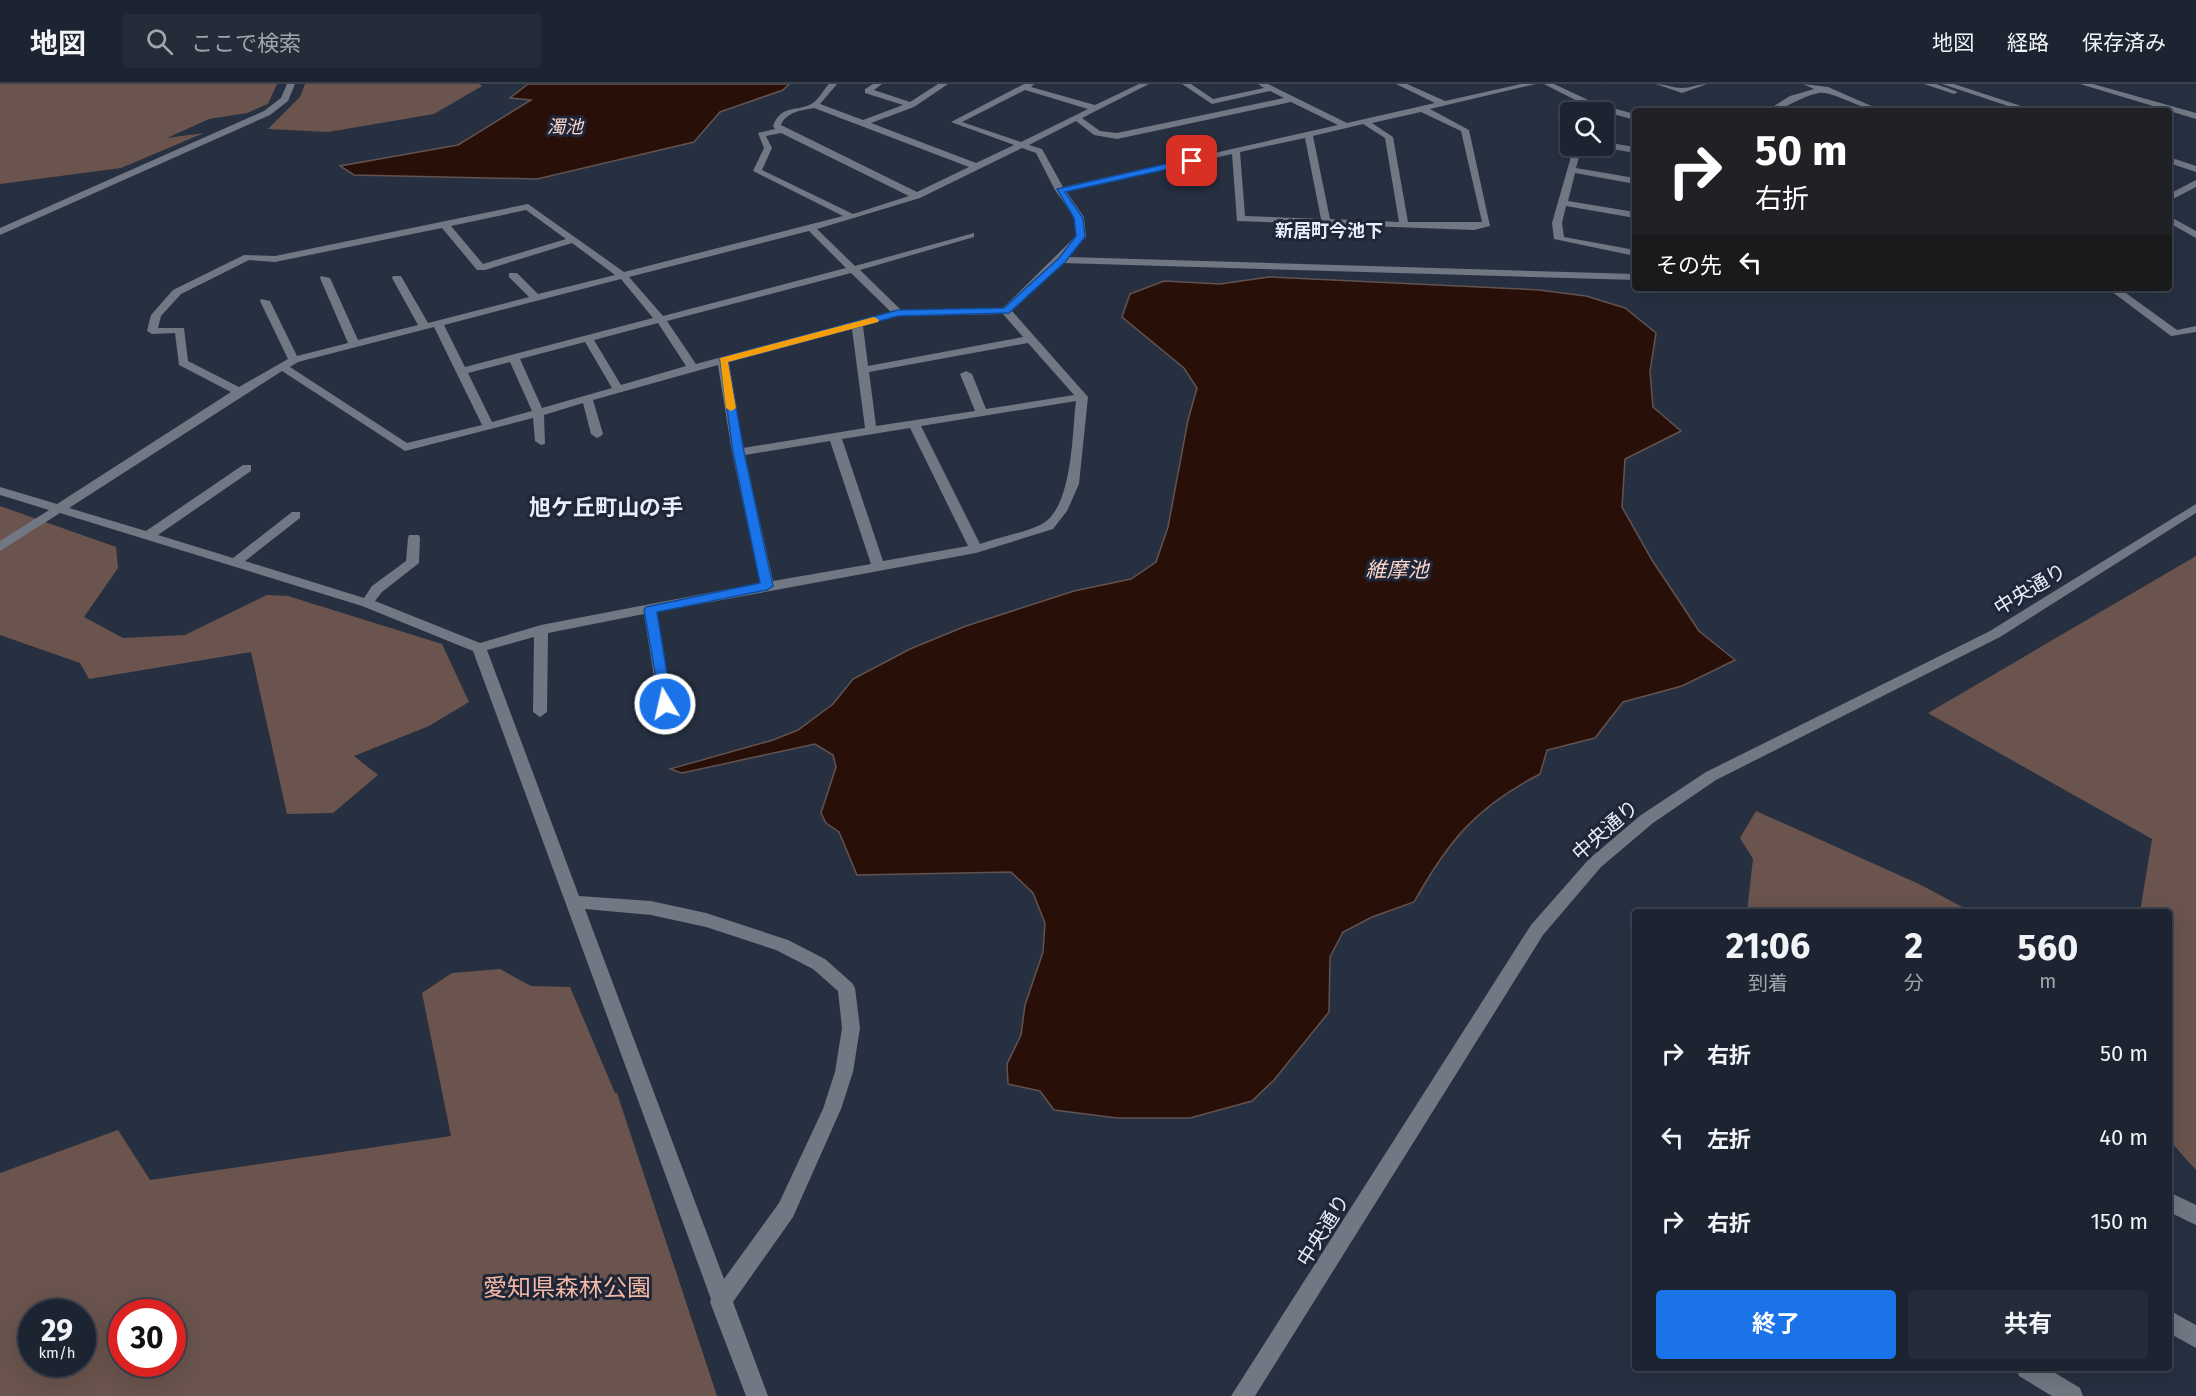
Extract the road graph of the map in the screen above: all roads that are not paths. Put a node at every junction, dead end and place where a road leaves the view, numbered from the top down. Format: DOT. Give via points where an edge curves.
graph roads {
  1 [pos="291,84"];
  2 [pos="833,84"];
  3 [pos="878,84"];
  4 [pos="944,84"];
  5 [pos="1145,84"];
  6 [pos="1186,84"];
  7 [pos="1400,84"];
  8 [pos="1533,84"];
  9 [pos="1548,84"];
  10 [pos="1660,84"];
  11 [pos="1703,84"];
  12 [pos="1807,84"];
  13 [pos="1839,84"];
  14 [pos="1928,84"];
  15 [pos="1946,84"];
  16 [pos="2084,84"];
  17 [pos="1027,86"];
  18 [pos="1266,86"];
  19 [pos="1824,89"];
  20 [pos="1291,99"];
  21 [pos="1580,102"];
  22 [pos="1444,104"];
  23 [pos="815,105"];
  24 [pos="911,105"];
  25 [pos="1095,108"];
  26 [pos="1776,108"];
  27 [pos="1872,108"];
  28 [pos="2004,108"];
  29 [pos="2022,108"];
  30 [pos="2168,108"];
  31 [pos="1422,109"];
  32 [pos="2172,109"];
  33 [pos="1614,113"];
  34 [pos="1632,116"];
  35 [pos="2196,116"];
  36 [pos="1077,118"];
  37 [pos="1365,122"];
  38 [pos="862,124"];
  39 [pos="1346,126"];
  40 [pos="782,130"];
  41 [pos="1309,135"];
  42 [pos="1022,145"];
  43 [pos="1614,147"];
  44 [pos="1632,150"];
  45 [pos="1236,151"];
  46 [pos="2172,155"];
  47 [pos="1576,156"];
  48 [pos="2172,161"];
  49 [pos="2196,162"];
  50 [pos="978,167"];
  51 [pos="2196,169"];
  52 [pos="1573,170"];
  53 [pos="1632,180"];
  54 [pos="2196,183"];
  55 [pos="2172,188"];
  56 [pos="1060,190"];
  57 [pos="2181,190"];
  58 [pos="2196,193"];
  59 [pos="917,196"];
  60 [pos="2172,196"];
  61 [pos="1562,203"];
  62 [pos="1632,215"];
  63 [pos="852,218"];
  64 [pos="2172,221"];
  65 [pos="1326,222"];
  66 [pos="444,224"];
  67 [pos="1404,224"];
  68 [pos="812,229"];
  69 [pos="0,232"];
  70 [pos="2196,234"];
  71 [pos="971,235"];
  72 [pos="573,240"];
  73 [pos="1632,252"];
  74 [pos="1062,260"];
  75 [pos="854,269"];
  76 [pos="513,275"];
  77 [pos="623,276"];
  78 [pos="1632,277"];
  79 [pos="325,278"];
  80 [pos="397,278"];
  81 [pos="2116,291"];
  82 [pos="536,298"];
  83 [pos="265,301"];
  84 [pos="1006,311"];
  85 [pos="898,313"];
  86 [pos="660,319"];
  87 [pos="438,324"];
  88 [pos="857,324"];
  89 [pos="425,327"];
  90 [pos="2196,329"];
  91 [pos="588,338"];
  92 [pos="1030,339"];
  93 [pos="354,344"];
  94 [pos="514,358"];
  95 [pos="294,360"];
  96 [pos="723,360"];
  97 [pos="283,367"];
  98 [pos="693,368"];
  99 [pos="863,370"];
  100 [pos="462,371"];
  101 [pos="966,374"];
  102 [pos="618,389"];
  103 [pos="239,392"];
  104 [pos="1082,397"];
  105 [pos="587,398"];
  106 [pos="538,412"];
  107 [pos="982,413"];
  108 [pos="914,424"];
  109 [pos="489,427"];
  110 [pos="871,431"];
  111 [pos="597,434"];
  112 [pos="835,437"];
  113 [pos="541,441"];
  114 [pos="738,452"];
  115 [pos="247,468"];
  116 [pos="0,491"];
  117 [pos="2196,508"];
  118 [pos="58,509"];
  119 [pos="296,515"];
  120 [pos="148,536"];
  121 [pos="414,538"];
  122 [pos="0,547"];
  123 [pos="976,549"];
  124 [pos="235,563"];
  125 [pos="878,566"];
  126 [pos="767,586"];
  127 [pos="367,603"];
  128 [pos="650,610"];
  129 [pos="541,630"];
  130 [pos="479,648"];
  131 [pos="540,712"];
  132 [pos="669,727"];
  133 [pos="574,902"];
  134 [pos="2172,1203"];
  135 [pos="2196,1216"];
  136 [pos="720,1302"];
  137 [pos="2172,1323"];
  138 [pos="2196,1337"];
  139 [pos="2032,1371"];
  140 [pos="757,1396"];
  141 [pos="1242,1396"];
  142 [pos="2072,1396"];
  1 -- 69 [label="street" via="285,99 267,113"];
  2 -- 23 [label="street"];
  3 -- 24 [label="street" via="868,91"];
  4 -- 24 [label="street"];
  5 -- 25 [label="street"];
  6 -- 18 [label="street" via="1212,102"];
  7 -- 22 [label="street"];
  8 -- 22 [label="street"];
  9 -- 21 [label="street"];
  10 -- 11 [label="street" via="1682,91"];
  12 -- 19 [label="street"];
  13 -- 19 [label="street"];
  14 -- 28 [label="street"];
  15 -- 29 [label="street"];
  16 -- 30 [label="street"];
  17 -- 25 [label="street"];
  17 -- 42 [label="street" via="955,122"];
  18 -- 20 [label="street"];
  19 -- 26 [label="street"];
  19 -- 27 [label="street"];
  20 -- 36 [label="street" via="1117,136 1097,134"];
  20 -- 39 [label="street"];
  22 -- 31 [label="street"];
  23 -- 38 [label="street"];
  23 -- 40 [label="street" via="792,110 780,118 777,126"];
  24 -- 38 [label="street"];
  25 -- 36 [label="street"];
  31 -- 37 [label="street"];
  31 -- 67 [label="street" via="1465,130 1487,224"];
  32 -- 35 [label="street"];
  33 -- 34 [label="street"];
  36 -- 42 [label="street"];
  37 -- 39 [label="street"];
  37 -- 67 [label="street" via="1389,136"];
  38 -- 50 [label="street"];
  39 -- 41 [label="street"];
  40 -- 59 [label="street"];
  40 -- 63 [label="street" via="761,135 768,148 757,171"];
  41 -- 45 [label="street"];
  41 -- 65 [label="street"];
  42 -- 50 [label="street"];
  42 -- 56 [label="street" via="1039,151"];
  43 -- 44 [label="street"];
  45 -- 56 [label="street"];
  45 -- 65 [label="street" via="1240,219"];
  46 -- 49 [label="street"];
  47 -- 52 [label="street"];
  48 -- 51 [label="street"];
  50 -- 59 [label="street"];
  52 -- 53 [label="street"];
  52 -- 61 [label="street"];
  54 -- 57 [label="street"];
  55 -- 57 [label="street"];
  56 -- 74 [label="street" via="1079,218 1081,237"];
  57 -- 58 [label="street"];
  57 -- 60 [label="street"];
  59 -- 63 [label="street"];
  61 -- 62 [label="street"];
  61 -- 73 [label="street" via="1558,239"];
  63 -- 68 [label="street"];
  64 -- 70 [label="street"];
  65 -- 67 [label="street"];
  66 -- 72 [label="street" via="528,207"];
  66 -- 72 [label="street" via="481,268"];
  66 -- 103 [label="street" via="275,259 247,257 177,291 156,315 152,331 180,330 183,363"];
  68 -- 75 [label="street"];
  68 -- 77 [label="street"];
  71 -- 75 [label="street"];
  72 -- 77 [label="street"];
  74 -- 78 [label="street"];
  74 -- 84 [label="street"];
  75 -- 85 [label="street"];
  75 -- 86 [label="street"];
  76 -- 82 [label="street"];
  77 -- 82 [label="street"];
  77 -- 86 [label="street"];
  79 -- 93 [label="street"];
  80 -- 89 [label="street"];
  81 -- 90 [label="street" via="2175,334"];
  82 -- 87 [label="street"];
  83 -- 95 [label="street"];
  84 -- 85 [label="street"];
  84 -- 92 [label="street"];
  85 -- 88 [label="street"];
  86 -- 91 [label="street"];
  86 -- 98 [label="street"];
  87 -- 89 [label="street"];
  87 -- 100 [label="street"];
  88 -- 96 [label="street"];
  88 -- 99 [label="street"];
  89 -- 93 [label="street"];
  91 -- 94 [label="street"];
  91 -- 102 [label="street"];
  92 -- 99 [label="street"];
  92 -- 104 [label="street"];
  93 -- 95 [label="street"];
  94 -- 100 [label="street"];
  94 -- 106 [label="street"];
  95 -- 97 [label="street"];
  96 -- 98 [label="street"];
  96 -- 114 [label="street"];
  97 -- 103 [label="street"];
  97 -- 109 [label="street" via="405,447"];
  98 -- 102 [label="street"];
  99 -- 110 [label="street"];
  100 -- 109 [label="street"];
  101 -- 107 [label="street"];
  102 -- 105 [label="street"];
  103 -- 118 [label="street"];
  104 -- 107 [label="street"];
  104 -- 123 [label="street" via="1072,484 1061,511 1048,526"];
  105 -- 106 [label="street"];
  105 -- 111 [label="street"];
  106 -- 109 [label="street"];
  106 -- 113 [label="street"];
  107 -- 108 [label="street"];
  108 -- 110 [label="street"];
  108 -- 123 [label="street"];
  110 -- 112 [label="street"];
  112 -- 114 [label="street"];
  112 -- 125 [label="street"];
  114 -- 126 [label="street"];
  115 -- 120 [label="street"];
  116 -- 118 [label="street"];
  117 -- 141 [label="street, 中央通り" via="1995,634 1711,776 1647,819 1595,863 1538,930"];
  118 -- 120 [label="street"];
  118 -- 122 [label="street"];
  119 -- 124 [label="street"];
  120 -- 124 [label="street"];
  121 -- 127 [label="street" via="412,563 377,589"];
  123 -- 125 [label="street"];
  124 -- 127 [label="street"];
  125 -- 126 [label="street"];
  126 -- 128 [label="street"];
  127 -- 130 [label="street"];
  128 -- 129 [label="street"];
  128 -- 132 [label="street"];
  129 -- 130 [label="street"];
  129 -- 131 [label="street"];
  130 -- 133 [label="street"];
  133 -- 136 [label="street"];
  133 -- 136 [label="street" via="651,908 706,920 782,945 819,964 846,988 851,1028 844,1072 832,1109 786,1210"];
  134 -- 135 [label="street"];
  136 -- 140 [label="street"];
  137 -- 138 [label="street"];
  139 -- 142 [label="street"];
}
